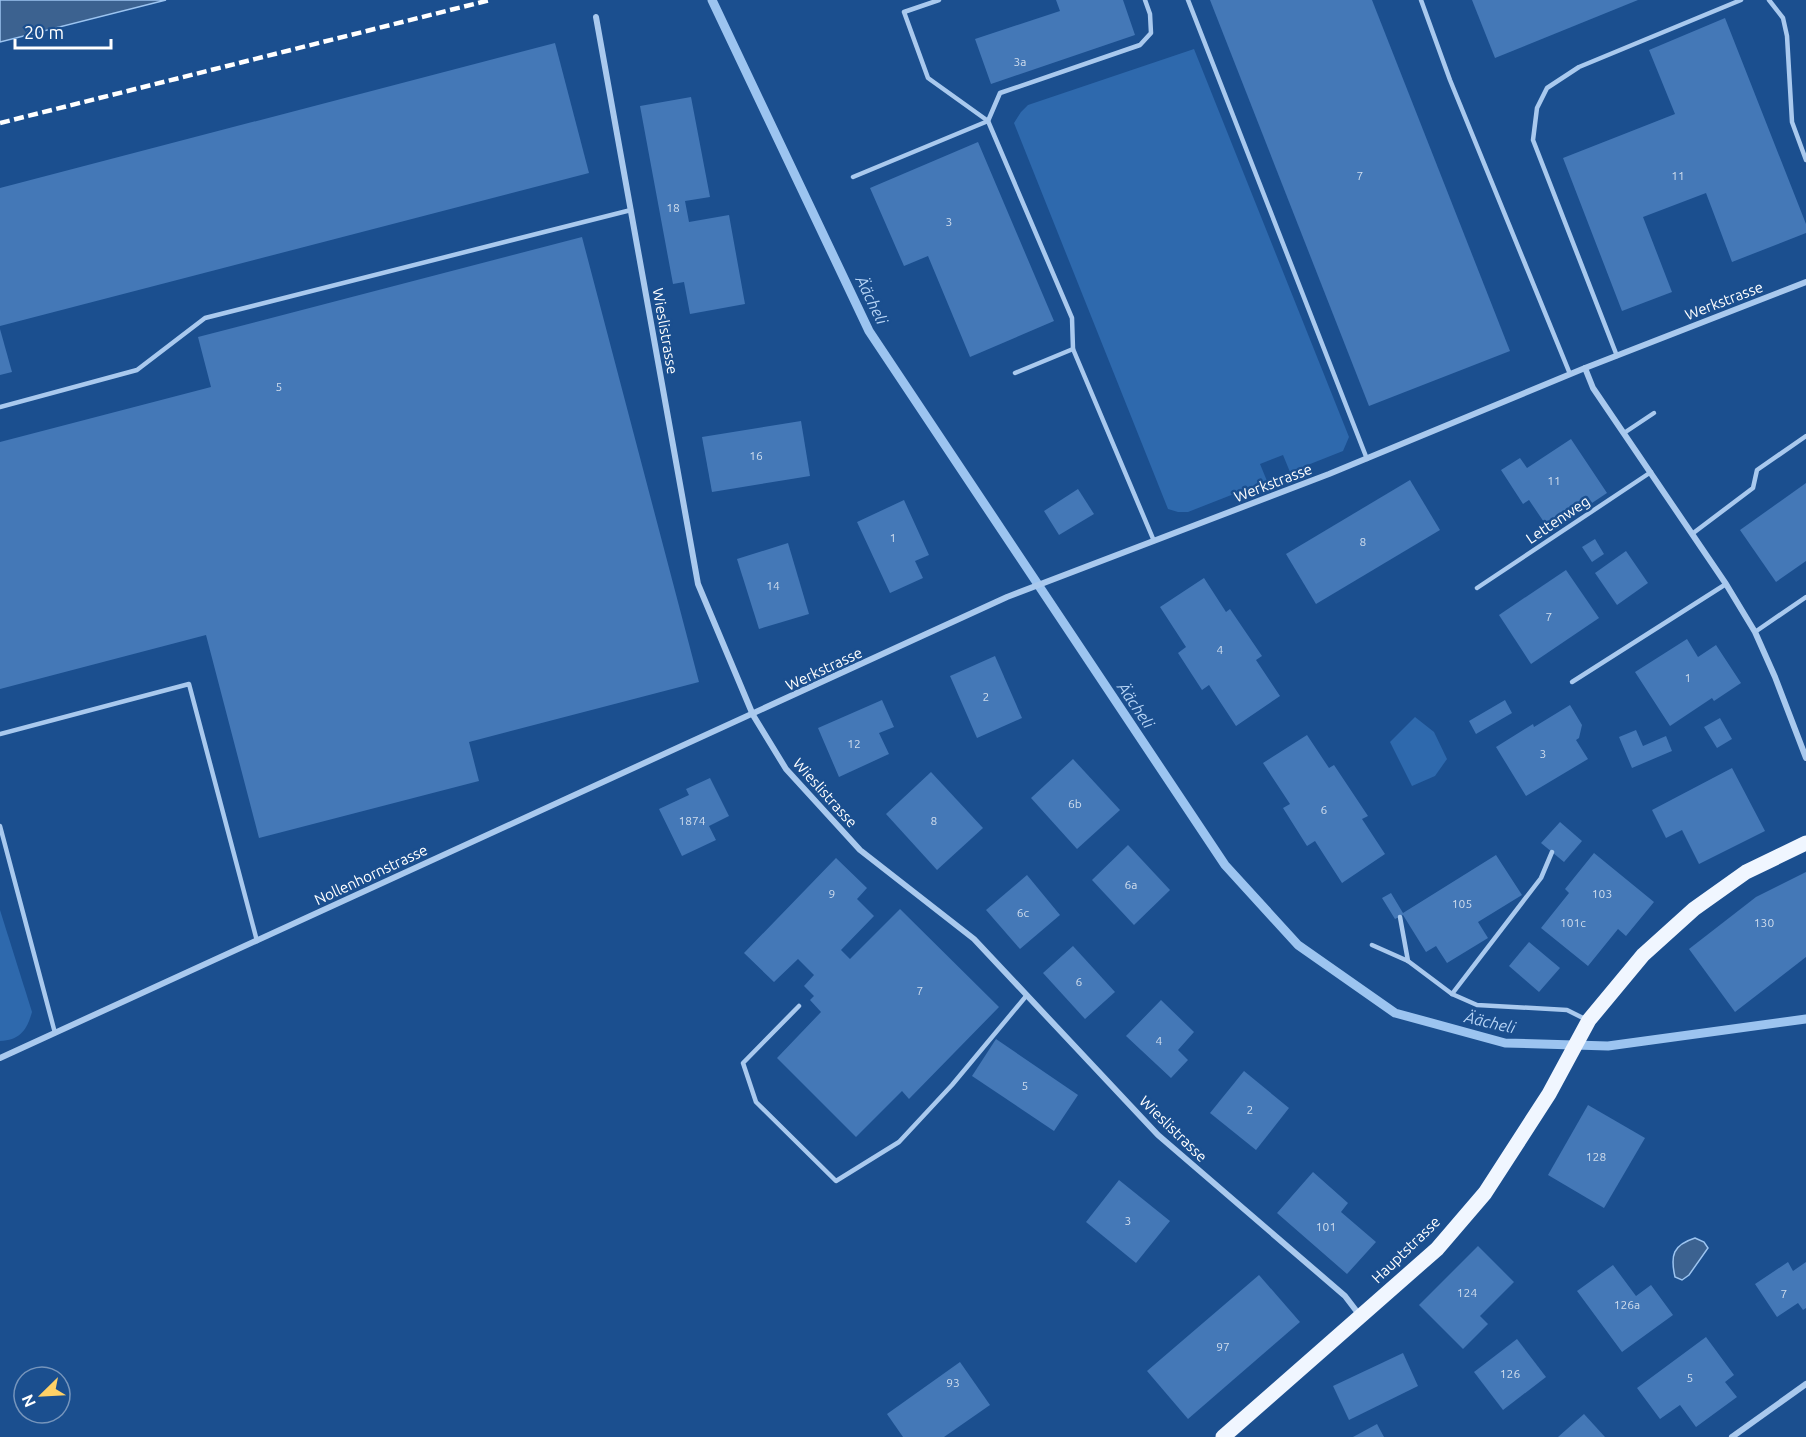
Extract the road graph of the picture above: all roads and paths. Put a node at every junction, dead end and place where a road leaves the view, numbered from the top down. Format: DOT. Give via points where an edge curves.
graph roads {
  1 [pos="939,0"];
  2 [pos="1145,0"];
  3 [pos="1188,0"];
  4 [pos="1421,0"];
  5 [pos="1741,0"];
  6 [pos="1769,0"];
  7 [pos="596,17"];
  8 [pos="988,122"];
  9 [pos="1806,160"];
  10 [pos="853,177"];
  11 [pos="631,210"];
  12 [pos="1806,282"];
  13 [pos="1073,349"];
  14 [pos="1617,356"];
  15 [pos="1585,368"];
  16 [pos="1015,373"];
  17 [pos="1570,374"];
  18 [pos="0,406"];
  19 [pos="1654,414"];
  20 [pos="1624,433"];
  21 [pos="1806,436"];
  22 [pos="1367,459"];
  23 [pos="1651,472"];
  24 [pos="1692,534"];
  25 [pos="1154,541"];
  26 [pos="1726,584"];
  27 [pos="1477,588"];
  28 [pos="1806,597"];
  29 [pos="1755,632"];
  30 [pos="1572,682"];
  31 [pos="753,715"];
  32 [pos="0,734"];
  33 [pos="1806,758"];
  34 [pos="0,826"];
  35 [pos="1806,843"];
  36 [pos="1552,852"];
  37 [pos="1400,917"];
  38 [pos="257,941"];
  39 [pos="1372,945"];
  40 [pos="1408,961"];
  41 [pos="1452,994"];
  42 [pos="1027,995"];
  43 [pos="799,1006"];
  44 [pos="1589,1020"];
  45 [pos="55,1033"];
  46 [pos="0,1058"];
  47 [pos="1361,1317"];
  48 [pos="1806,1384"];
  49 [pos="1223,1437"];
  50 [pos="1732,1437"];
  1 -- 8 [label="lane" via="904,12 928,78"];
  2 -- 8 [label="lane" via="1151,33 1140,45 1000,93"];
  3 -- 22 [label="lane"];
  4 -- 17 [label="lane"];
  5 -- 14 [label="lane" via="1579,67 1546,88 1537,108 1533,140"];
  6 -- 9 [label="lane" via="1783,18 1792,122"];
  7 -- 11 [label="street, Wieslistrasse"];
  8 -- 10 [label="lane"];
  8 -- 13 [label="lane" via="1072,318"];
  11 -- 18 [label="lane" via="205,318 137,370"];
  11 -- 31 [label="street, Wieslistrasse" via="698,584"];
  12 -- 14 [label="street, Werkstrasse"];
  13 -- 16 [label="lane"];
  13 -- 25 [label="lane"];
  14 -- 15 [label="street, Werkstrasse"];
  15 -- 17 [label="street, Werkstrasse"];
  15 -- 20 [label="street" via="1593,388"];
  17 -- 22 [label="street, Werkstrasse"];
  19 -- 20 [label="lane"];
  20 -- 23 [label="street"];
  21 -- 24 [label="lane" via="1757,471 1754,488"];
  22 -- 25 [label="street, Werkstrasse"];
  23 -- 24 [label="street"];
  23 -- 27 [label="lane, Lettenweg"];
  24 -- 26 [label="street"];
  25 -- 31 [label="street, Werkstrasse" via="1007,597"];
  26 -- 29 [label="street"];
  26 -- 30 [label="lane"];
  28 -- 29 [label="lane"];
  29 -- 33 [label="street"];
  31 -- 38 [label="street, Nollenhornstrasse"];
  31 -- 42 [label="street, Wieslistrasse" via="786,769 860,850 974,939"];
  32 -- 38 [label="lane" via="189,684"];
  34 -- 45 [label="lane"];
  35 -- 44 [label="main road, Hauptstrasse" via="1746,872 1694,909 1643,955"];
  36 -- 41 [label="lane" via="1541,878"];
  37 -- 40 [label="lane"];
  38 -- 45 [label="street, Nollenhornstrasse"];
  39 -- 40 [label="lane"];
  40 -- 41 [label="lane"];
  41 -- 44 [label="lane" via="1477,1005 1567,1011"];
  42 -- 43 [label="lane" via="899,1142 836,1181 756,1102 743,1063"];
  42 -- 47 [label="street, Wieslistrasse" via="1160,1137 1345,1296"];
  44 -- 47 [label="main road, Hauptstrasse" via="1549,1094 1485,1193 1437,1249"];
  45 -- 46 [label="street, Nollenhornstrasse"];
  47 -- 49 [label="main road, Hauptstrasse"];
  48 -- 50 [label="street"];
}
